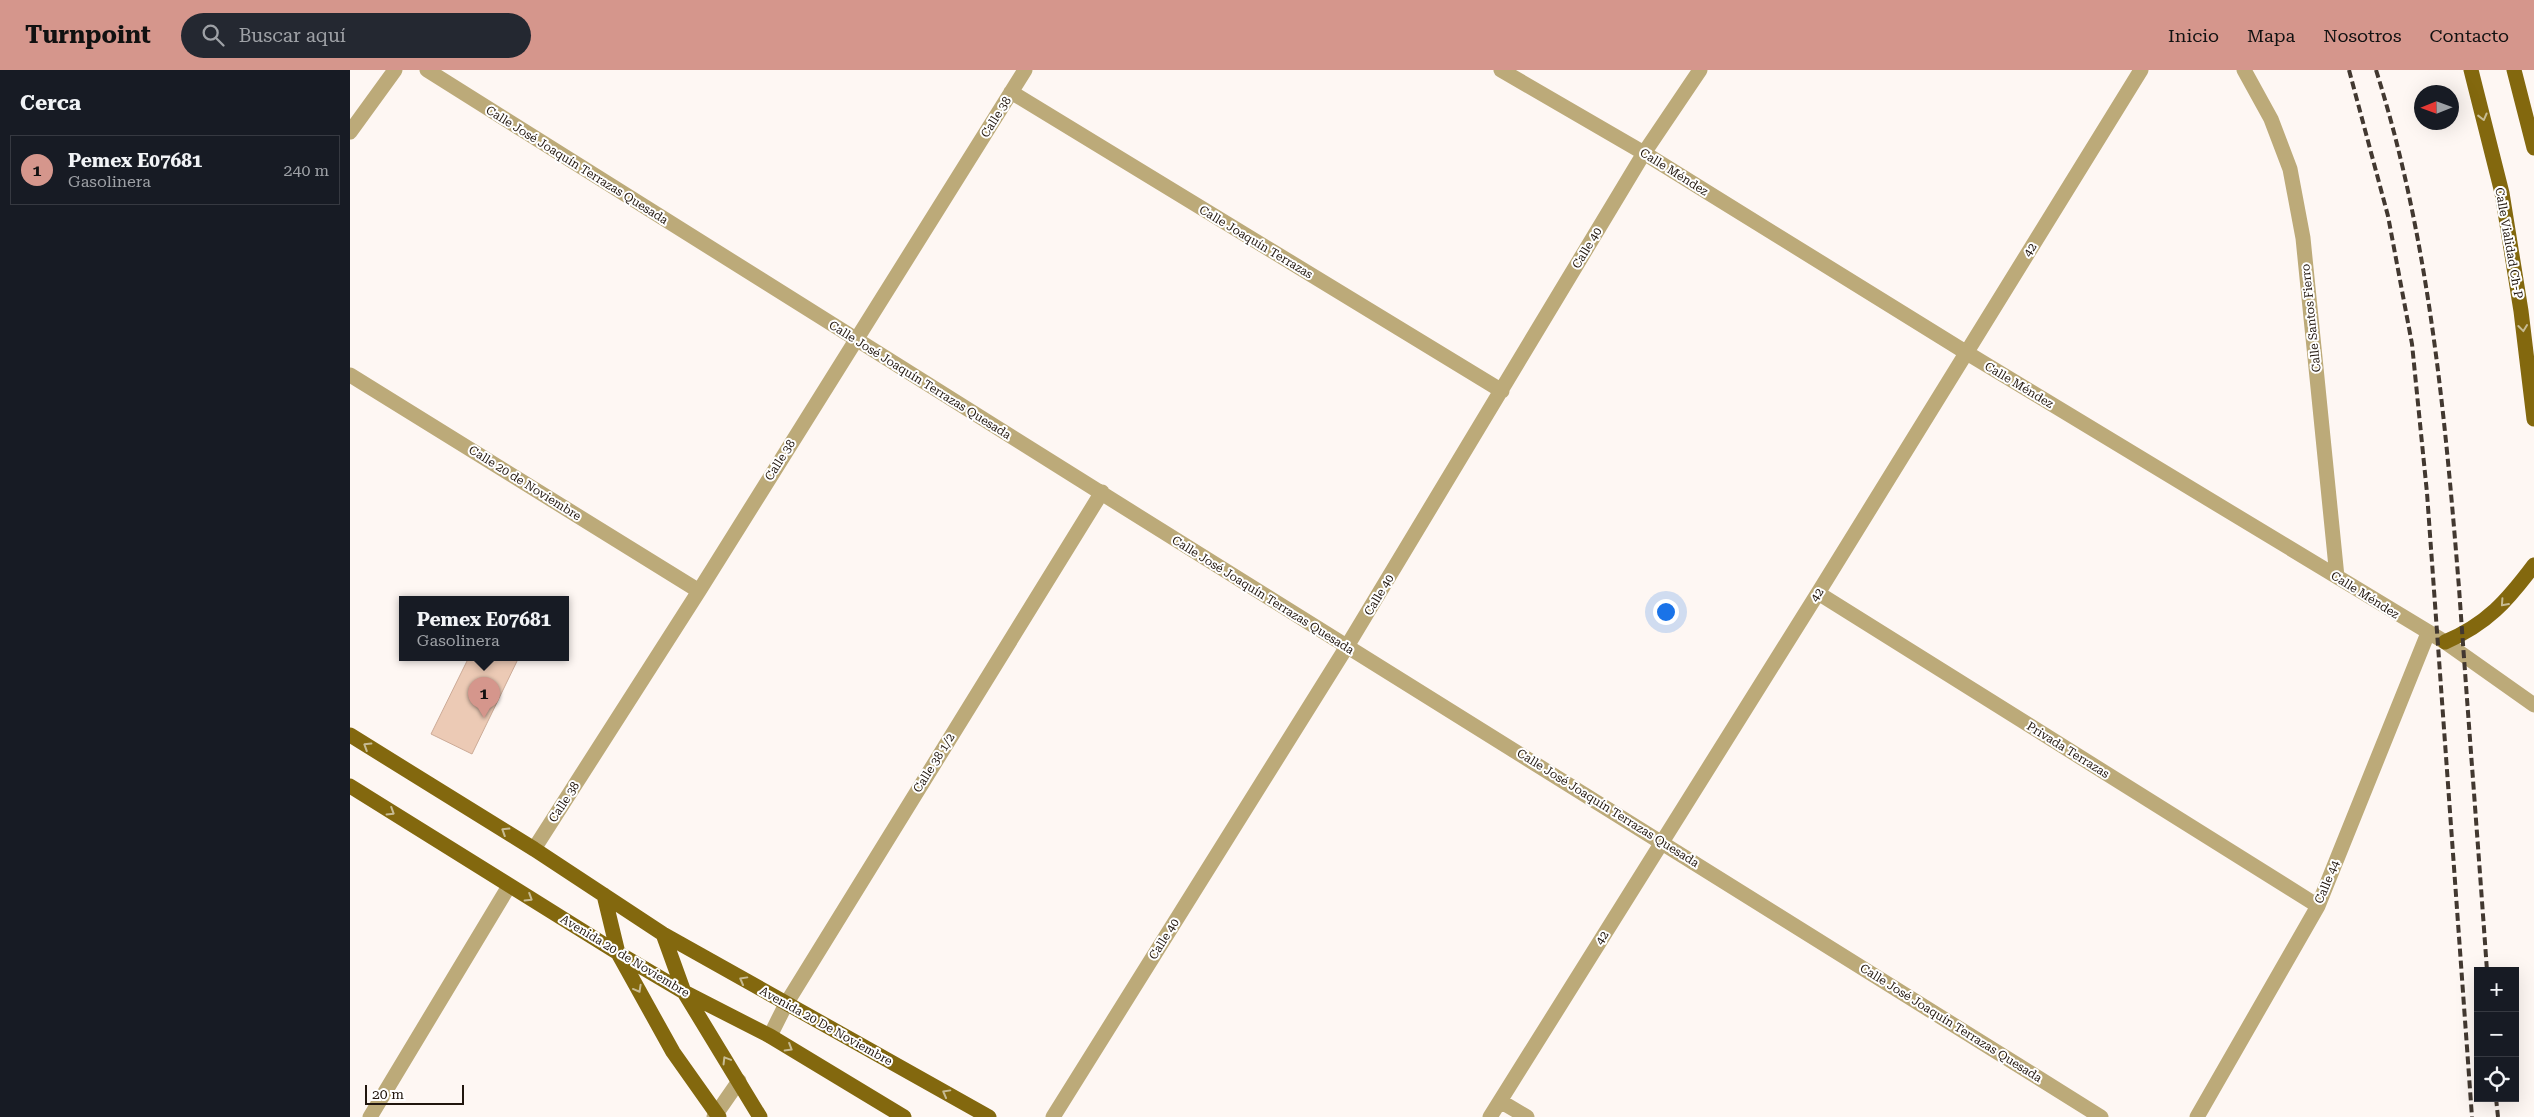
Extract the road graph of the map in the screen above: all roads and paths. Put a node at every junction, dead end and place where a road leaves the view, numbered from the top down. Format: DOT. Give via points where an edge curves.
graph roads {
  1 [pos="395,70"];
  2 [pos="428,70"];
  3 [pos="1025,70"];
  4 [pos="1501,70"];
  5 [pos="1700,70"];
  6 [pos="2140,70"];
  7 [pos="2244,70"];
  8 [pos="2471,70"];
  9 [pos="2514,70"];
  10 [pos="1011,92"];
  11 [pos="350,132"];
  12 [pos="2534,148"];
  13 [pos="1644,153"];
  14 [pos="854,341"];
  15 [pos="1967,353"];
  16 [pos="350,375"];
  17 [pos="1502,391"];
  18 [pos="2534,418"];
  19 [pos="1102,492"];
  20 [pos="2534,565"];
  21 [pos="2336,577"];
  22 [pos="699,591"];
  23 [pos="1818,593"];
  24 [pos="2428,633"];
  25 [pos="2445,642"];
  26 [pos="1346,648"];
  27 [pos="2534,705"];
  28 [pos="350,735"];
  29 [pos="350,786"];
  30 [pos="1662,841"];
  31 [pos="534,849"];
  32 [pos="508,886"];
  33 [pos="604,895"];
  34 [pos="2318,906"];
  35 [pos="663,934"];
  36 [pos="618,953"];
  37 [pos="684,992"];
  38 [pos="786,1004"];
  39 [pos="770,1036"];
  40 [pos="739,1081"];
  41 [pos="1500,1101"];
  42 [pos="716,1116"];
  43 [pos="370,1117"];
  44 [pos="760,1117"];
  45 [pos="904,1117"];
  46 [pos="989,1117"];
  47 [pos="1053,1117"];
  48 [pos="1490,1117"];
  49 [pos="1527,1117"];
  50 [pos="2101,1117"];
  51 [pos="2197,1117"];
  1 -- 11 [label="street"];
  2 -- 14 [label="street, Calle José Joaquín Terrazas Quesada"];
  3 -- 10 [label="street, Calle 38"];
  4 -- 13 [label="street, Calle Méndez"];
  5 -- 13 [label="street, Calle 40"];
  6 -- 15 [label="street, 42"];
  7 -- 21 [label="street, Calle Santos Fierro" via="2271,119 2287,161 2300,221"];
  8 -- 18 [label="main road, Calle Vialidad Ch-P, one-way" via="2502,193"];
  9 -- 12 [label="main road"];
  10 -- 14 [label="street, Calle 38"];
  10 -- 17 [label="street, Calle Joaquín Terrazas"];
  13 -- 15 [label="street, Calle Méndez"];
  13 -- 17 [label="street, Calle 40"];
  14 -- 19 [label="street, Calle José Joaquín Terrazas Quesada"];
  14 -- 22 [label="street, Calle 38"];
  15 -- 21 [label="street, Calle Méndez"];
  15 -- 23 [label="street, 42"];
  16 -- 22 [label="street, Calle 20 de Noviembre"];
  17 -- 26 [label="street, Calle 40"];
  19 -- 26 [label="street, Calle José Joaquín Terrazas Quesada"];
  19 -- 38 [label="street, Calle 38 1/2"];
  20 -- 25 [label="main road, one-way" via="2500,608 2485,621"];
  21 -- 24 [label="street, Calle Méndez"];
  22 -- 31 [label="street, Calle 38"];
  23 -- 30 [label="street, 42"];
  23 -- 34 [label="street, Privada Terrazas"];
  24 -- 25 [label="street, Calle Méndez"];
  24 -- 34 [label="street, Calle 44"];
  25 -- 27 [label="street, Calle Méndez"];
  26 -- 30 [label="street, Calle José Joaquín Terrazas Quesada"];
  26 -- 47 [label="street, Calle 40"];
  31 -- 28 [label="main road, one-way"];
  29 -- 32 [label="main road, Avenida 20 de Noviembre, one-way"];
  30 -- 41 [label="street, 42"];
  30 -- 50 [label="street, Calle José Joaquín Terrazas Quesada"];
  31 -- 33 [label="main road"];
  32 -- 36 [label="main road, Avenida 20 de Noviembre, one-way"];
  32 -- 43 [label="street"];
  33 -- 35 [label="main road"];
  33 -- 36 [label="main road"];
  34 -- 51 [label="street, Calle 44"];
  35 -- 37 [label="main road"];
  38 -- 35 [label="main road, Avenida 20 De Noviembre, one-way"];
  36 -- 37 [label="main road, Avenida 20 de Noviembre"];
  36 -- 42 [label="main road, one-way" via="673,1052"];
  37 -- 39 [label="main road, Avenida 20 de Noviembre"];
  40 -- 37 [label="main road, one-way"];
  38 -- 39 [label="street, Calle 38 1/2"];
  46 -- 38 [label="main road, Avenida 20 De Noviembre, one-way"];
  39 -- 45 [label="main road, Avenida 20 de Noviembre, one-way"];
  40 -- 42 [label="street"];
  40 -- 44 [label="main road"];
  41 -- 48 [label="street, 42"];
  41 -- 49 [label="street"];
}
